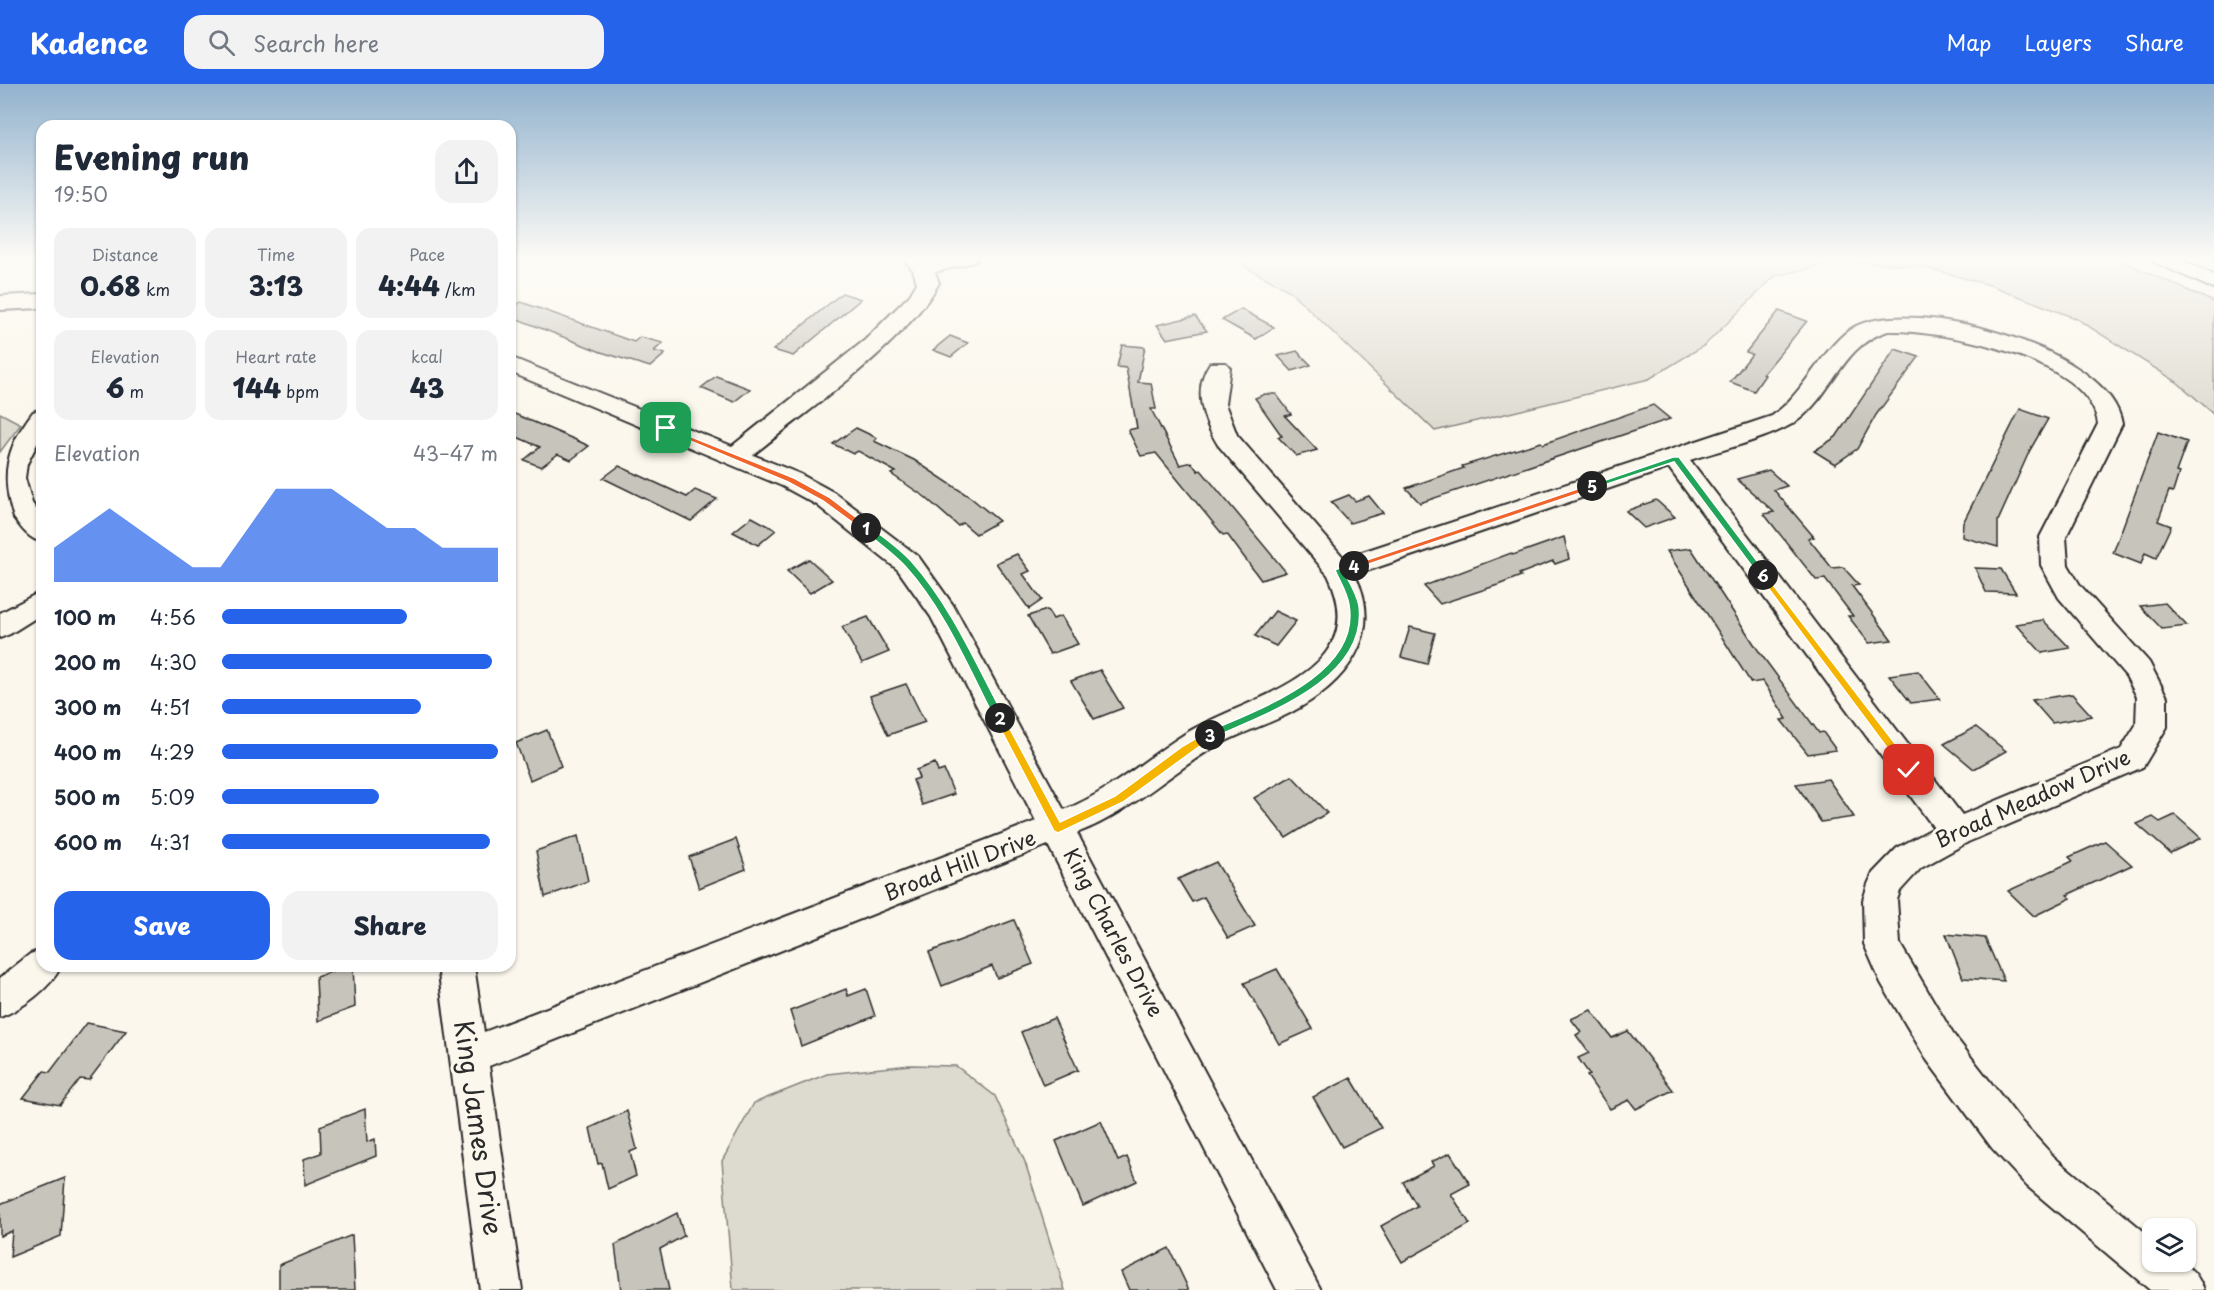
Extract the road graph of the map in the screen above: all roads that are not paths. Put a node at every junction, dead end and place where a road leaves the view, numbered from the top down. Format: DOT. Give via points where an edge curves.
graph roads {
  1 [pos="906,314"];
  2 [pos="516,366"];
  3 [pos="1218,368"];
  4 [pos="36,426"];
  5 [pos="736,456"];
  6 [pos="1676,459"];
  7 [pos="36,528"];
  8 [pos="1339,570"];
  9 [pos="36,605"];
  10 [pos="0,627"];
  11 [pos="1058,828"];
  12 [pos="1956,832"];
  13 [pos="36,972"];
  14 [pos="457,972"];
  15 [pos="0,1000"];
  16 [pos="468,1056"];
  17 [pos="501,1290"];
  18 [pos="1300,1290"];
  19 [pos="2183,1290"];
  1 -- 5 [label="street"];
  2 -- 5 [label="street, King Charles Drive"];
  3 -- 8 [label="street, Broad Hill Drive" via="1210,398 1227,439"];
  4 -- 7 [label="street" via="11,462 4,489 18,515"];
  5 -- 11 [label="street, King Charles Drive" via="826,499 908,563 943,612"];
  6 -- 8 [label="street, Broad Meadow Drive"];
  6 -- 12 [label="street"];
  6 -- 12 [label="street, Broad Meadow Drive" via="1791,416 1852,339 1866,330 1893,323 1940,325 2004,343 2056,365 2103,401 2109,415 2107,434 2053,537 2052,557 2071,587 2148,668 2163,700 2160,728 2132,758"];
  8 -- 11 [label="street, Broad Hill Drive" via="1351,594 1353,630 1344,650 1328,669 1280,704 1236,721 1186,749 1119,799"];
  9 -- 10 [label="street"];
  11 -- 16 [label="street, Broad Hill Drive"];
  11 -- 18 [label="street, King Charles Drive"];
  12 -- 19 [label="street, Broad Meadow Drive" via="1909,858 1886,884 1880,900 1882,944 1894,971 1940,1047 2041,1172"];
  13 -- 15 [label="street"];
  14 -- 16 [label="street, King James Drive"];
  16 -- 17 [label="street, King James Drive"];
}
